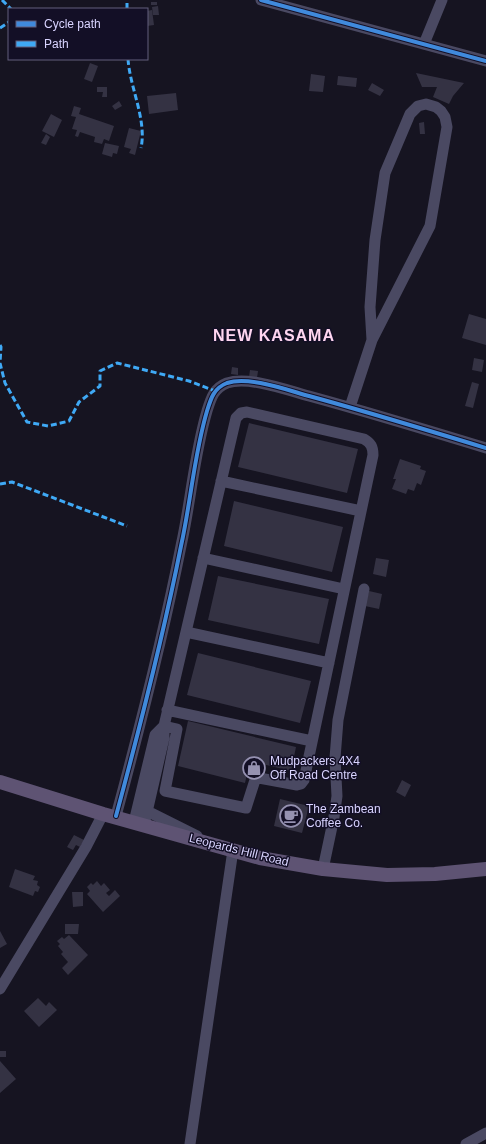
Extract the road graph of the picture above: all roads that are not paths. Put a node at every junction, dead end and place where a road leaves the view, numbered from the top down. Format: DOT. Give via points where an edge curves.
graph roads {
  1 [pos="261,0"];
  2 [pos="442,0"];
  3 [pos="424,44"];
  4 [pos="486,61"];
  5 [pos="372,340"];
  6 [pos="350,407"];
  7 [pos="486,448"];
  8 [pos="221,481"];
  9 [pos="361,511"];
  10 [pos="203,558"];
  11 [pos="344,588"];
  12 [pos="364,589"];
  13 [pos="186,632"];
  14 [pos="329,663"];
  15 [pos="167,710"];
  16 [pos="164,726"];
  17 [pos="312,741"];
  18 [pos="0,782"];
  19 [pos="147,811"];
  20 [pos="110,815"];
  21 [pos="139,824"];
  22 [pos="215,846"];
  23 [pos="233,850"];
  24 [pos="323,869"];
  25 [pos="486,869"];
  26 [pos="0,989"];
  27 [pos="486,1133"];
  28 [pos="190,1144"];
  29 [pos="466,1144"];
  1 -- 3 [label="street"];
  2 -- 3 [label="street"];
  3 -- 4 [label="street"];
  5 -- 5 [label="street" via="370,307 375,240 385,173 410,114 418,106 426,104 441,111 447,127 430,226"];
  5 -- 6 [label="street"];
  6 -- 7 [label="street"];
  6 -- 20 [label="street" via="261,383 229,383 215,391 207,409 199,444 164,630 141,723"];
  8 -- 9 [label="street"];
  8 -- 9 [label="street" via="236,418 241,413 248,412 370,442 373,455"];
  8 -- 10 [label="street"];
  9 -- 11 [label="street"];
  10 -- 11 [label="street"];
  10 -- 13 [label="street"];
  11 -- 14 [label="street"];
  12 -- 24 [label="street" via="338,720 337,796"];
  13 -- 14 [label="street"];
  13 -- 15 [label="street"];
  14 -- 17 [label="street"];
  15 -- 16 [label="street"];
  15 -- 17 [label="street"];
  16 -- 17 [label="street" via="177,729 165,791 246,808 256,779 291,785 301,784"];
  16 -- 19 [label="street" via="164,738"];
  16 -- 21 [label="street" via="154,735"];
  18 -- 20 [label="main road, Leopards Hill Road"];
  19 -- 21 [label="street"];
  19 -- 22 [label="street"];
  20 -- 21 [label="main road, Leopards Hill Road"];
  20 -- 26 [label="street" via="86,847"];
  21 -- 22 [label="main road, Leopards Hill Road"];
  22 -- 23 [label="main road, Leopards Hill Road"];
  23 -- 24 [label="main road, Leopards Hill Road" via="260,858"];
  23 -- 28 [label="street"];
  24 -- 25 [label="main road, Leopards Hill Road" via="387,875"];
  27 -- 29 [label="street"];
}
